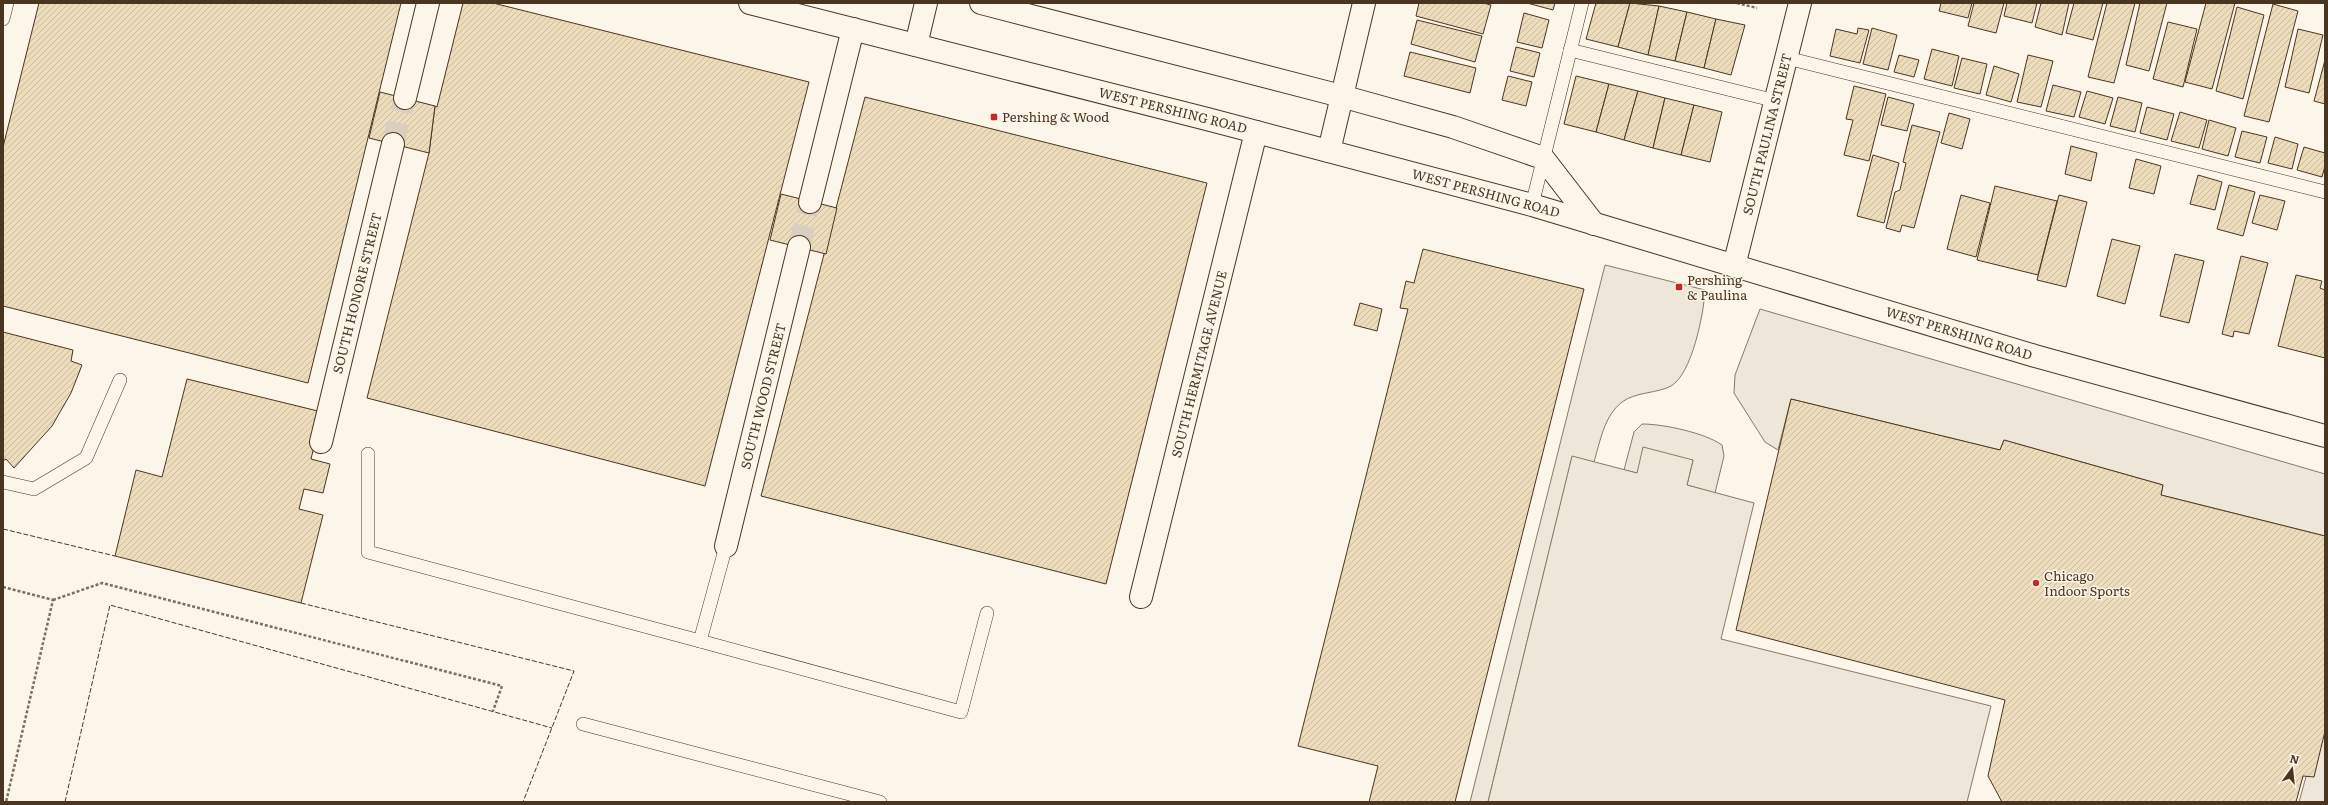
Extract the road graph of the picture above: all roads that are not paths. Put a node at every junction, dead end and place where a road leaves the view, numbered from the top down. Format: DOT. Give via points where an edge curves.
graph roads {
  1 [pos="7,3"];
  2 [pos="428,3"];
  3 [pos="750,3"];
  4 [pos="926,3"];
  5 [pos="981,3"];
  6 [pos="1364,3"];
  7 [pos="1582,3"];
  8 [pos="1800,3"];
  9 [pos="3,19"];
  10 [pos="853,29"];
  11 [pos="916,45"];
  12 [pos="1570,50"];
  13 [pos="1787,58"];
  14 [pos="1341,96"];
  15 [pos="405,98"];
  16 [pos="1776,101"];
  17 [pos="1256,132"];
  18 [pos="393,144"];
  19 [pos="1329,151"];
  20 [pos="1544,158"];
  21 [pos="2325,192"];
  22 [pos="810,202"];
  23 [pos="1532,205"];
  24 [pos="1594,224"];
  25 [pos="799,247"];
  26 [pos="1734,266"];
  27 [pos="120,380"];
  28 [pos="2325,436"];
  29 [pos="321,442"];
  30 [pos="368,454"];
  31 [pos="3,482"];
  32 [pos="726,546"];
  33 [pos="1140,597"];
  34 [pos="987,613"];
  35 [pos="700,641"];
  36 [pos="583,724"];
  37 [pos="880,802"];
  1 -- 9 [label="lane"];
  2 -- 15 [label="street"];
  3 -- 10 [label="street, WEST PERSHING ROAD"];
  4 -- 11 [label="street"];
  5 -- 14 [label="street"];
  6 -- 14 [label="street"];
  7 -- 12 [label="lane"];
  8 -- 13 [label="street, SOUTH PAULINA STREET"];
  10 -- 11 [label="street, WEST PERSHING ROAD"];
  10 -- 22 [label="street"];
  11 -- 17 [label="street, WEST PERSHING ROAD"];
  12 -- 16 [label="lane"];
  12 -- 20 [label="lane"];
  13 -- 16 [label="street, SOUTH PAULINA STREET"];
  13 -- 21 [label="lane"];
  14 -- 19 [label="street"];
  14 -- 20 [label="street" via="1454,127"];
  16 -- 26 [label="street, SOUTH PAULINA STREET"];
  17 -- 19 [label="street, WEST PERSHING ROAD"];
  17 -- 33 [label="street, SOUTH HERMITAGE AVENUE"];
  18 -- 29 [label="street, SOUTH HONORE STREET"];
  19 -- 23 [label="street, WEST PERSHING ROAD"];
  20 -- 23 [label="lane"];
  20 -- 24 [label="street, WEST PERSHING ROAD"];
  23 -- 24 [label="street, WEST PERSHING ROAD"];
  24 -- 26 [label="street, WEST PERSHING ROAD"];
  25 -- 32 [label="street, SOUTH WOOD STREET"];
  26 -- 28 [label="street, WEST PERSHING ROAD" via="2035,356"];
  27 -- 31 [label="lane" via="86,458 34,489"];
  30 -- 35 [label="lane" via="368,552"];
  32 -- 35 [label="lane"];
  34 -- 35 [label="lane" via="961,712"];
  36 -- 37 [label="lane"];
}
